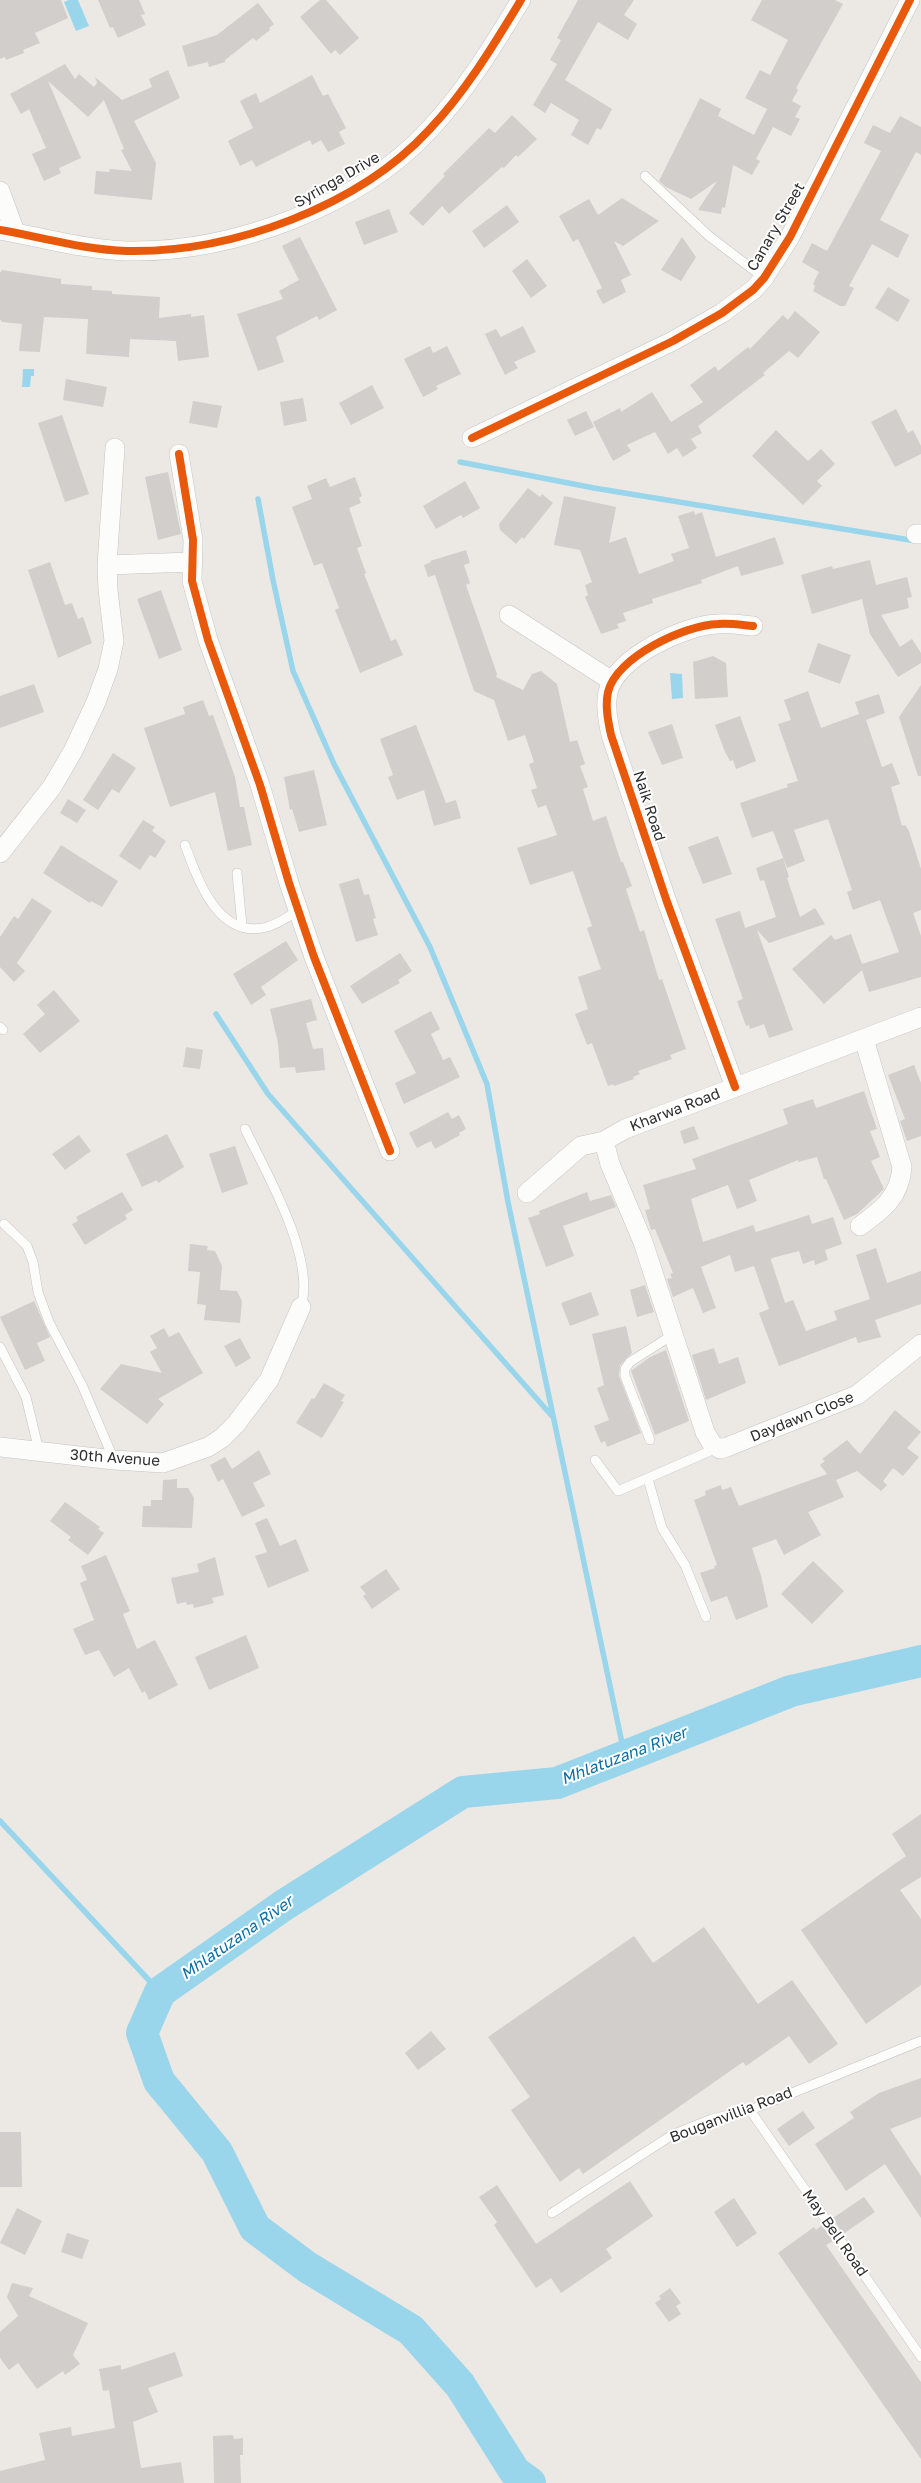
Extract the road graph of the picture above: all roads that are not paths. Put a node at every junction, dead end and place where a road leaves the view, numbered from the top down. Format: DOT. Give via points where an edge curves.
graph roads {
  1 [pos="521,0"];
  2 [pos="910,0"];
  3 [pos="645,176"];
  4 [pos="0,191"];
  5 [pos="8,231"];
  6 [pos="764,278"];
  7 [pos="472,438"];
  8 [pos="115,448"];
  9 [pos="179,454"];
  10 [pos="192,562"];
  11 [pos="107,565"];
  12 [pos="509,615"];
  13 [pos="753,626"];
  14 [pos="612,681"];
  15 [pos="184,845"];
  16 [pos="0,853"];
  17 [pos="237,873"];
  18 [pos="298,910"];
  19 [pos="242,926"];
  20 [pos="921,1018"];
  21 [pos="864,1039"];
  22 [pos="735,1087"];
  23 [pos="246,1129"];
  24 [pos="604,1141"];
  25 [pos="390,1151"];
  26 [pos="527,1193"];
  27 [pos="4,1224"];
  28 [pos="860,1226"];
  29 [pos="300,1307"];
  30 [pos="674,1334"];
  31 [pos="921,1344"];
  32 [pos="0,1347"];
  33 [pos="650,1440"];
  34 [pos="0,1447"];
  35 [pos="722,1447"];
  36 [pos="39,1452"];
  37 [pos="114,1460"];
  38 [pos="595,1460"];
  39 [pos="648,1479"];
  40 [pos="706,1617"];
  41 [pos="921,2041"];
  42 [pos="750,2110"];
  43 [pos="552,2213"];
  44 [pos="921,2356"];
  1 -- 5 [label="street, Syringa Drive" via="482,64 429,130 398,160 363,184 294,220 236,237 168,249 126,251"];
  2 -- 6 [label="street, Canary Street" via="790,237"];
  3 -- 6 [label="lane" via="709,236"];
  4 -- 5 [label="street"];
  6 -- 7 [label="street, Canary Street" via="722,313 673,341"];
  8 -- 11 [label="street"];
  9 -- 10 [label="street" via="193,540"];
  10 -- 11 [label="street"];
  10 -- 18 [label="street" via="192,582 208,640 260,785"];
  11 -- 16 [label="street" via="114,641 96,702 52,787"];
  12 -- 14 [label="street"];
  13 -- 14 [label="street" via="719,624 683,633 630,661"];
  14 -- 22 [label="street, Naik Road" via="607,712 611,735 667,902"];
  15 -- 19 [label="lane" via="202,890 228,920"];
  17 -- 19 [label="lane"];
  18 -- 19 [label="lane" via="268,927"];
  18 -- 25 [label="street"];
  20 -- 21 [label="street, Kharwa Road"];
  21 -- 22 [label="street, Kharwa Road"];
  21 -- 28 [label="street" via="902,1168 902,1180 888,1204"];
  22 -- 24 [label="street, Kharwa Road" via="625,1129"];
  23 -- 29 [label="lane" via="296,1242 304,1288"];
  24 -- 26 [label="street, Kharwa Road" via="581,1146"];
  24 -- 30 [label="street"];
  27 -- 37 [label="lane" via="27,1246 49,1322 82,1385"];
  29 -- 37 [label="street, 30th Avenue" via="269,1380 222,1438 208,1447 163,1463"];
  30 -- 33 [label="lane" via="630,1362 625,1369"];
  30 -- 35 [label="street" via="705,1432 709,1441"];
  31 -- 35 [label="street, Daydawn Close" via="857,1395"];
  32 -- 36 [label="lane" via="26,1397"];
  34 -- 36 [label="street, 30th Avenue"];
  35 -- 39 [label="lane"];
  36 -- 37 [label="street, 30th Avenue"];
  38 -- 39 [label="lane" via="618,1491"];
  39 -- 40 [label="lane" via="662,1528 685,1564"];
  41 -- 42 [label="lane, Bouganvillia Road"];
  42 -- 43 [label="lane, Bouganvillia Road" via="712,2119 672,2135"];
  42 -- 44 [label="lane, May Bell Road"];
}
